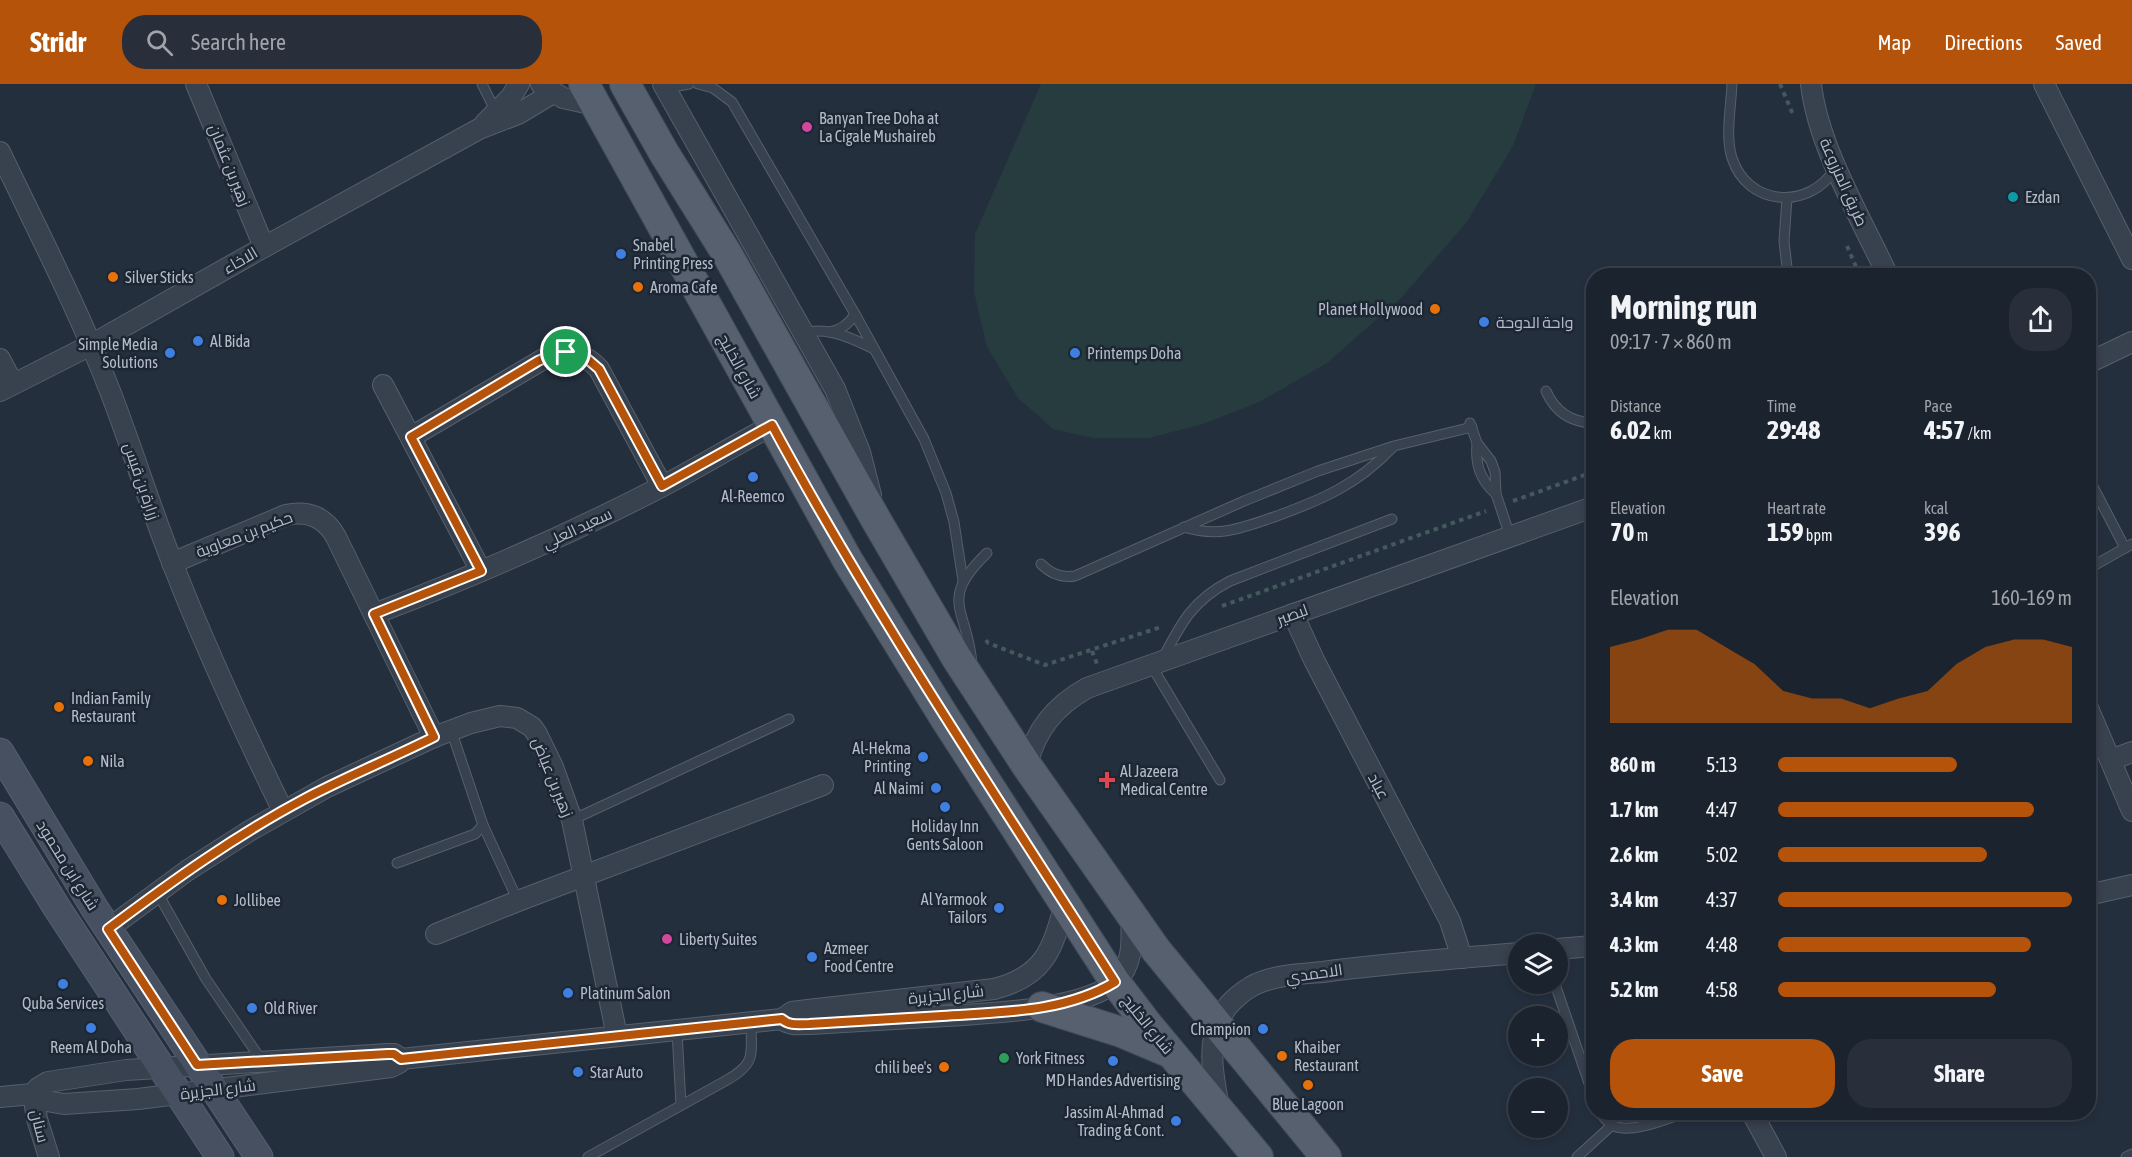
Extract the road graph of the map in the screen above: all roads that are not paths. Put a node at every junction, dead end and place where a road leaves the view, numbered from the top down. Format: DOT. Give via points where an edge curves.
graph roads {
  1 [pos="196,84"];
  2 [pos="482,84"];
  3 [pos="519,84"];
  4 [pos="625,84"];
  5 [pos="689,84"];
  6 [pos="698,84"];
  7 [pos="1732,84"];
  8 [pos="1811,84"];
  9 [pos="2044,84"];
  10 [pos="665,88"];
  11 [pos="547,89"];
  12 [pos="589,94"];
  13 [pos="496,112"];
  14 [pos="479,129"];
  15 [pos="0,152"];
  16 [pos="1836,168"];
  17 [pos="1786,198"];
  18 [pos="264,247"];
  19 [pos="2132,259"];
  20 [pos="1787,268"];
  21 [pos="1884,268"];
  22 [pos="855,314"];
  23 [pos="827,332"];
  24 [pos="804,333"];
  25 [pos="2132,342"];
  26 [pos="91,345"];
  27 [pos="874,349"];
  28 [pos="0,359"];
  29 [pos="2096,359"];
  30 [pos="382,385"];
  31 [pos="7,387"];
  32 [pos="1546,392"];
  33 [pos="1586,422"];
  34 [pos="772,425"];
  35 [pos="411,437"];
  36 [pos="1477,443"];
  37 [pos="1394,446"];
  38 [pos="662,486"];
  39 [pos="2096,490"];
  40 [pos="1496,494"];
  41 [pos="1586,509"];
  42 [pos="875,518"];
  43 [pos="1392,519"];
  44 [pos="1184,527"];
  45 [pos="1510,536"];
  46 [pos="2129,546"];
  47 [pos="987,553"];
  48 [pos="172,562"];
  49 [pos="1041,564"];
  50 [pos="2096,565"];
  51 [pos="481,571"];
  52 [pos="963,581"];
  53 [pos="374,614"];
  54 [pos="1293,614"];
  55 [pos="1157,663"];
  56 [pos="972,681"];
  57 [pos="789,719"];
  58 [pos="2096,726"];
  59 [pos="434,737"];
  60 [pos="0,752"];
  61 [pos="2132,752"];
  62 [pos="2111,760"];
  63 [pos="1027,766"];
  64 [pos="1220,780"];
  65 [pos="823,785"];
  66 [pos="283,811"];
  67 [pos="2132,811"];
  68 [pos="0,816"];
  69 [pos="572,820"];
  70 [pos="483,825"];
  71 [pos="397,863"];
  72 [pos="584,877"];
  73 [pos="2132,885"];
  74 [pos="157,892"];
  75 [pos="2096,893"];
  76 [pos="518,901"];
  77 [pos="1065,904"];
  78 [pos="1131,917"];
  79 [pos="108,929"];
  80 [pos="436,934"];
  81 [pos="1586,947"];
  82 [pos="1568,948"];
  83 [pos="1508,954"];
  84 [pos="1462,958"];
  85 [pos="1115,982"];
  86 [pos="1558,994"];
  87 [pos="1042,1007"];
  88 [pos="782,1019"];
  89 [pos="751,1023"];
  90 [pos="1217,1024"];
  91 [pos="677,1031"];
  92 [pos="617,1036"];
  93 [pos="1172,1054"];
  94 [pos="401,1059"];
  95 [pos="262,1061"];
  96 [pos="197,1065"];
  97 [pos="160,1068"];
  98 [pos="1586,1075"];
  99 [pos="215,1090"];
  100 [pos="33,1094"];
  101 [pos="179,1094"];
  102 [pos="0,1097"];
  103 [pos="681,1105"];
  104 [pos="1220,1112"];
  105 [pos="1606,1120"];
  106 [pos="1665,1120"];
  107 [pos="1756,1120"];
  108 [pos="1611,1126"];
  109 [pos="2132,1154"];
  110 [pos="49,1157"];
  111 [pos="220,1157"];
  112 [pos="259,1157"];
  113 [pos="588,1157"];
  114 [pos="1258,1157"];
  115 [pos="1326,1157"];
  116 [pos="1577,1157"];
  117 [pos="1776,1157"];
  118 [pos="2126,1157"];
  1 -- 18 [label="street, زهير بن عثمان"];
  2 -- 13 [label="lane"];
  3 -- 13 [label="street, الاخاء"];
  4 -- 42 [label="main road" via="727,254"];
  5 -- 10 [label="lane"];
  6 -- 22 [label="lane" via="713,87 732,102"];
  7 -- 17 [label="lane" via="1729,134 1736,168 1752,187"];
  8 -- 16 [label="street, طريق المزروعة" via="1817,121"];
  9 -- 19 [label="street"];
  10 -- 24 [label="street"];
  11 -- 12 [label="street, شارع الخليج" via="573,101"];
  11 -- 14 [label="street, الاخاء" via="518,114"];
  12 -- 34 [label="main road, شارع الخليج"];
  13 -- 14 [label="street, الاخاء"];
  14 -- 18 [label="street, الاخاء"];
  15 -- 26 [label="street, زرارة بن قيس"];
  16 -- 17 [label="lane" via="1822,186 1799,197"];
  16 -- 21 [label="street, طريق المزروعة"];
  17 -- 20 [label="lane"];
  18 -- 26 [label="street, الاخاء"];
  22 -- 23 [label="lane" via="841,329"];
  22 -- 27 [label="lane"];
  23 -- 24 [label="lane"];
  23 -- 27 [label="lane"];
  24 -- 42 [label="street" via="848,420 866,474"];
  25 -- 29 [label="street"];
  26 -- 31 [label="street, الاخاء"];
  26 -- 48 [label="street, زرارة بن قيس"];
  27 -- 52 [label="lane" via="936,466 954,522"];
  28 -- 31 [label="street"];
  30 -- 35 [label="street"];
  32 -- 33 [label="lane" via="1564,415"];
  34 -- 38 [label="street, سعيد العلي"];
  34 -- 77 [label="main road, شارع الخليج" via="895,640"];
  35 -- 38 [label="street" via="547,357 575,353 599,369"];
  35 -- 51 [label="street"];
  36 -- 37 [label="lane" via="1471,425"];
  36 -- 40 [label="lane" via="1491,461"];
  36 -- 40 [label="lane" via="1479,471"];
  37 -- 44 [label="lane" via="1309,474"];
  37 -- 44 [label="lane" via="1347,486 1311,504 1223,532"];
  38 -- 51 [label="street, سعيد العلي"];
  39 -- 46 [label="lane"];
  40 -- 45 [label="lane"];
  41 -- 45 [label="street, لبصير"];
  42 -- 56 [label="main road"];
  43 -- 55 [label="lane" via="1216,588 1192,608"];
  44 -- 49 [label="lane" via="1075,576 1056,575"];
  45 -- 54 [label="street, لبصير"];
  46 -- 50 [label="lane"];
  47 -- 52 [label="lane"];
  48 -- 53 [label="street, حكيم بن معاوية" via="286,515 312,514 332,529"];
  48 -- 66 [label="street, زرارة بن قيس"];
  51 -- 53 [label="street, سعيد العلي"];
  52 -- 56 [label="lane" via="958,600 971,647"];
  53 -- 59 [label="street, حكيم بن معاوية"];
  54 -- 55 [label="street, لبصير"];
  54 -- 84 [label="street, عباد" via="1450,921"];
  55 -- 63 [label="street, لبصير" via="1087,688 1063,703 1040,732"];
  55 -- 64 [label="lane"];
  56 -- 63 [label="main road"];
  57 -- 69 [label="lane"];
  58 -- 62 [label="street"];
  59 -- 66 [label="street"];
  59 -- 69 [label="street, زهير بن عياض" via="500,716 517,718 532,727 553,767"];
  59 -- 70 [label="lane"];
  60 -- 79 [label="street, شارع ابن محمود"];
  61 -- 62 [label="street"];
  62 -- 67 [label="street"];
  63 -- 78 [label="main road"];
  65 -- 72 [label="street"];
  66 -- 74 [label="street"];
  68 -- 97 [label="street, شارع ابن محمود"];
  69 -- 72 [label="street, زهير بن عياض"];
  70 -- 71 [label="lane" via="475,834"];
  70 -- 76 [label="lane"];
  72 -- 76 [label="street"];
  72 -- 92 [label="street, زهير بن عياض"];
  73 -- 75 [label="street"];
  74 -- 79 [label="street"];
  74 -- 95 [label="lane" via="206,979"];
  76 -- 80 [label="street"];
  77 -- 85 [label="main road, شارع الخليج"];
  77 -- 88 [label="street, شارع الجزيرة" via="1047,955 1025,978 1010,985 792,1012"];
  78 -- 85 [label="street" via="1130,958"];
  78 -- 90 [label="main road"];
  79 -- 96 [label="street, شارع ابن محمود"];
  81 -- 82 [label="street"];
  83 -- 84 [label="street, الاحمدي"];
  84 -- 90 [label="street, الاحمدي" via="1290,975 1252,986 1225,1009"];
  85 -- 87 [label="street, شارع الجزيرة" via="1084,998"];
  85 -- 93 [label="main road, شارع الخليج"];
  86 -- 98 [label="lane"];
  87 -- 88 [label="street, شارع الجزيرة" via="809,1024 786,1023"];
  87 -- 93 [label="main road" via="1122,1032"];
  88 -- 89 [label="street, شارع الجزيرة"];
  89 -- 91 [label="street, شارع الجزيرة"];
  89 -- 103 [label="lane" via="751,1054 745,1068"];
  90 -- 104 [label="street, الاحمدي" via="1212,1056"];
  90 -- 115 [label="main road"];
  91 -- 92 [label="street, شارع الجزيرة"];
  91 -- 103 [label="lane"];
  92 -- 94 [label="street, شارع الجزيرة"];
  93 -- 104 [label="main road, شارع الخليج"];
  94 -- 95 [label="street, شارع الجزيرة" via="394,1054"];
  94 -- 99 [label="street, شارع الجزيرة" via="391,1067"];
  95 -- 96 [label="street, شارع الجزيرة"];
  96 -- 97 [label="street, شارع الجزيرة"];
  96 -- 99 [label="street, شارع ابن محمود"];
  97 -- 100 [label="street, شارع الجزيرة" via="59,1079"];
  97 -- 101 [label="street, شارع ابن محمود"];
  99 -- 101 [label="street, شارع الجزيرة"];
  99 -- 112 [label="street, شارع ابن محمود"];
  100 -- 101 [label="street, شارع الجزيرة" via="41,1100 64,1104"];
  100 -- 102 [label="street, شارع الجزيرة"];
  100 -- 110 [label="street, سنان"];
  101 -- 111 [label="street, شارع ابن محمود"];
  103 -- 113 [label="lane"];
  104 -- 114 [label="main road, شارع الخليج"];
  105 -- 108 [label="lane"];
  106 -- 108 [label="lane" via="1625,1129"];
  107 -- 117 [label="street"];
  108 -- 116 [label="lane"];
  109 -- 118 [label="lane"];
}
